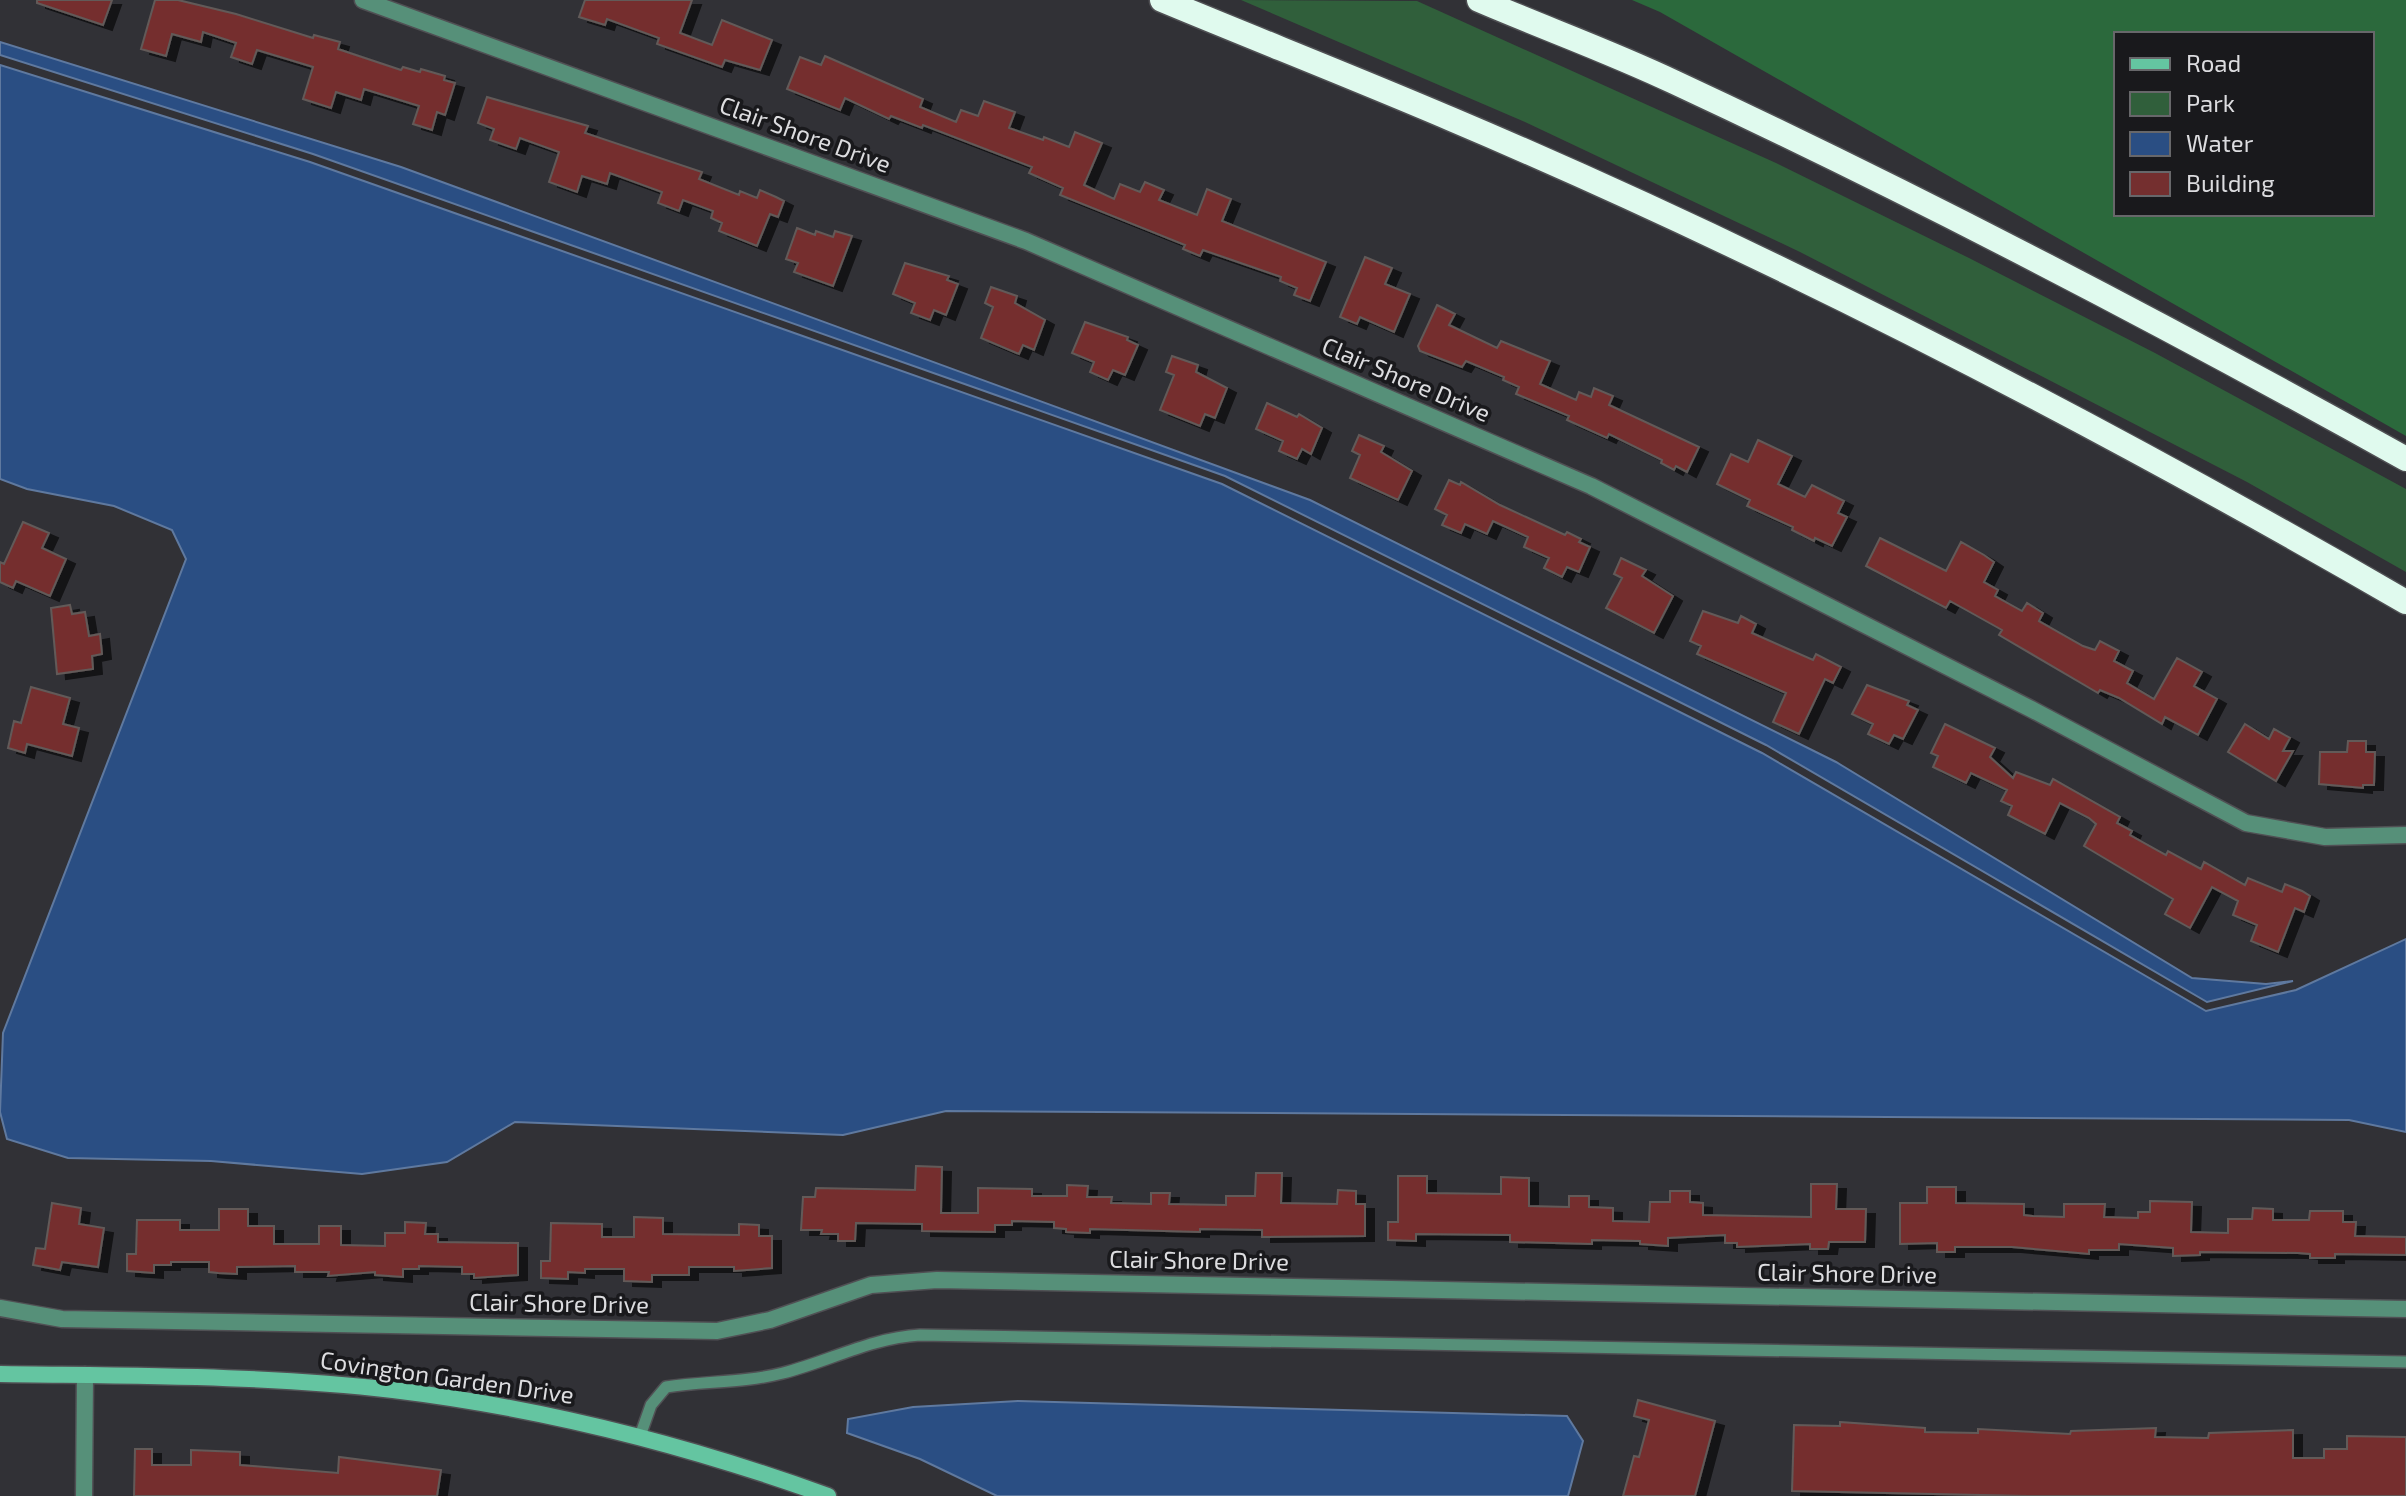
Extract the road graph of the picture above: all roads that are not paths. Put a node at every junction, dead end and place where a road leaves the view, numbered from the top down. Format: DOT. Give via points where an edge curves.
graph roads {
  1 [pos="363,0"];
  2 [pos="1162,0"];
  3 [pos="1479,0"];
  4 [pos="2406,459"];
  5 [pos="2406,602"];
  6 [pos="2406,835"];
  7 [pos="0,1308"];
  8 [pos="2406,1309"];
  9 [pos="2406,1362"];
  10 [pos="0,1374"];
  11 [pos="85,1375"];
  12 [pos="640,1436"];
  13 [pos="84,1496"];
  14 [pos="828,1496"];
  1 -- 6 [label="street, Clair Shore Drive" via="1026,241 1591,486 2246,823 2325,837"];
  2 -- 5 [label="highway" via="1453,119 1812,287 2150,459"];
  3 -- 4 [label="highway" via="1673,81 1835,161"];
  7 -- 8 [label="street, Clair Shore Drive" via="62,1319 717,1331 770,1320 871,1285 937,1280"];
  9 -- 12 [label="lane" via="920,1335 876,1340 780,1374 666,1387 651,1405"];
  10 -- 11 [label="street, Covington Garden Drive"];
  11 -- 12 [label="street, Covington Garden Drive" via="273,1380 395,1391"];
  11 -- 13 [label="street"];
  12 -- 14 [label="street, Covington Garden Drive"];
}
